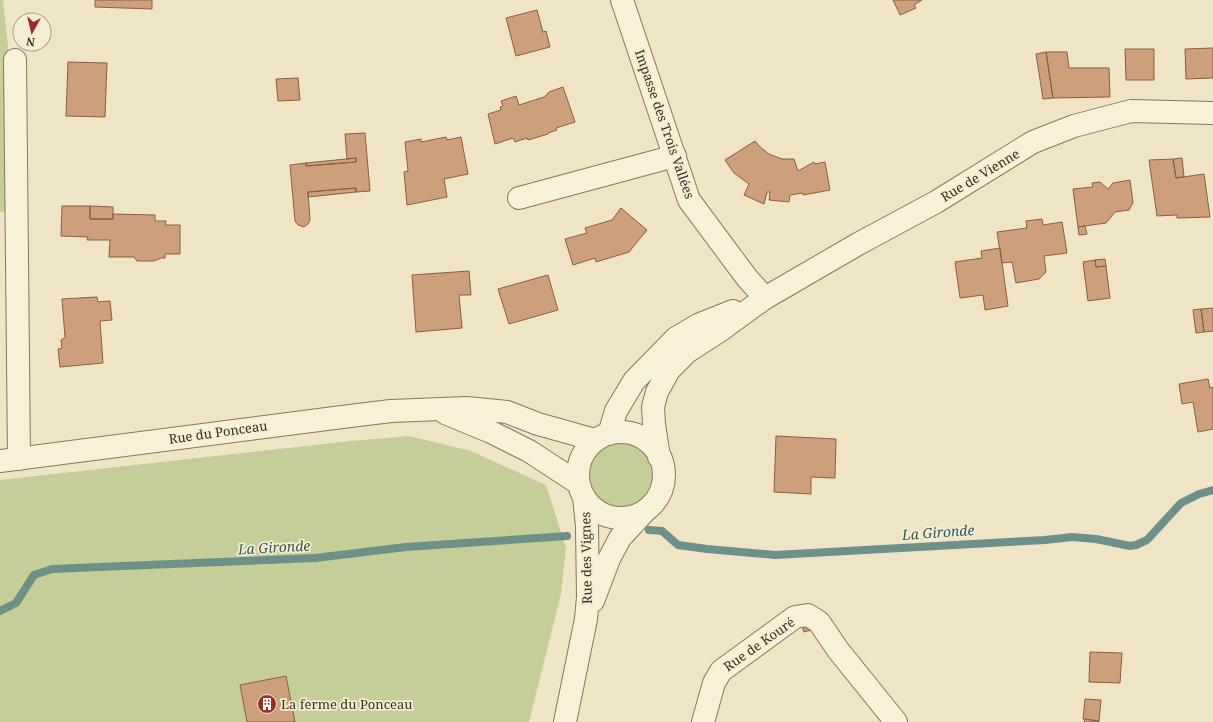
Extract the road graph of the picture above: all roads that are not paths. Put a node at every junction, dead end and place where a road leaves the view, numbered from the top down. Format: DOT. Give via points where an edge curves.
graph roads {
  1 [pos="622,0"];
  2 [pos="16,60"];
  3 [pos="1213,113"];
  4 [pos="675,156"];
  5 [pos="519,198"];
  6 [pos="765,298"];
  7 [pos="437,409"];
  8 [pos="602,437"];
  9 [pos="659,457"];
  10 [pos="10,460"];
  11 [pos="581,490"];
  12 [pos="644,512"];
  13 [pos="586,619"];
  14 [pos="565,722"];
  15 [pos="703,722"];
  16 [pos="896,722"];
  1 -- 4 [label="street, Impasse des Trois Vallées"];
  2 -- 10 [label="street"];
  3 -- 6 [label="street, Rue de Vienne" via="1131,111 1074,126 1033,142 936,202"];
  4 -- 5 [label="street"];
  4 -- 6 [label="street, Impasse des Trois Vallées" via="689,200"];
  6 -- 8 [label="street, Rue de Vienne" via="698,325 676,338 634,381"];
  6 -- 9 [label="street, Rue de Vienne" via="687,352 670,370 657,392 653,407"];
  7 -- 8 [label="street, Rue du Ponceau" via="467,408 507,412 538,424"];
  7 -- 10 [label="street, Rue du Ponceau" via="391,411"];
  7 -- 11 [label="street, Rue du Ponceau" via="529,451"];
  8 -- 9 [label="street" via="624,432 638,436 651,444"];
  8 -- 11 [label="street" via="583,455 579,464"];
  9 -- 12 [label="street" via="664,472 662,487 655,501"];
  11 -- 12 [label="street" via="592,508 604,515 618,518"];
  11 -- 13 [label="street, Rue des Vignes" via="587,526"];
  12 -- 13 [label="street, Rue des Vignes" via="620,538 609,559"];
  13 -- 14 [label="street, Rue des Vignes"];
  15 -- 16 [label="street, Rue de Kouré" via="714,683 721,671 790,620 808,615 819,622 838,650"];
}
